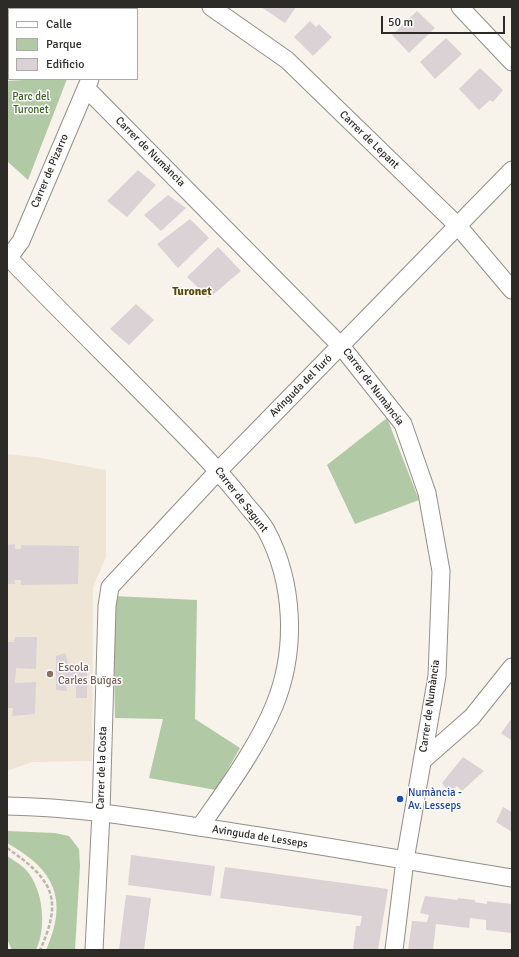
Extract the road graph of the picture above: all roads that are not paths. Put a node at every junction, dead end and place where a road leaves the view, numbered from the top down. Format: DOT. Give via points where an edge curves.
graph roads {
  1 [pos="211,7"];
  2 [pos="460,7"];
  3 [pos="512,62"];
  4 [pos="88,84"];
  5 [pos="512,170"];
  6 [pos="458,226"];
  7 [pos="8,258"];
  8 [pos="512,290"];
  9 [pos="341,346"];
  10 [pos="219,470"];
  11 [pos="110,587"];
  12 [pos="512,667"];
  13 [pos="422,761"];
  14 [pos="7,806"];
  15 [pos="101,813"];
  16 [pos="200,827"];
  17 [pos="405,860"];
  18 [pos="512,878"];
  19 [pos="94,950"];
  20 [pos="394,950"];
  1 -- 6 [label="street, Carrer de Lepant" via="287,60"];
  2 -- 3 [label="street"];
  4 -- 7 [label="street, Carrer de Pizarro" via="21,241"];
  4 -- 9 [label="street, Carrer de Numància"];
  5 -- 6 [label="street, Avinguda del Turó"];
  6 -- 8 [label="street, Carrer de Lepant"];
  6 -- 9 [label="street, Avinguda del Turó"];
  7 -- 10 [label="street, Carrer de Sagunt"];
  9 -- 10 [label="street, Avinguda del Turó"];
  9 -- 13 [label="street, Carrer de Numància" via="403,424 427,493 441,571 437,676"];
  10 -- 11 [label="street, Avinguda del Turó"];
  10 -- 16 [label="street, Carrer de Sagunt" via="265,528 275,550 287,589 290,629 285,671 275,703 253,746"];
  11 -- 15 [label="street, Carrer de la Costa" via="107,606"];
  12 -- 13 [label="street" via="472,717"];
  13 -- 17 [label="street, Carrer de Numància"];
  14 -- 15 [label="street, Avinguda de Lesseps"];
  15 -- 16 [label="street, Avinguda de Lesseps"];
  15 -- 19 [label="street, Carrer de la Costa"];
  16 -- 17 [label="street, Avinguda de Lesseps"];
  17 -- 18 [label="street, Avinguda de Lesseps"];
  17 -- 20 [label="street, Carrer de Numància"];
}
